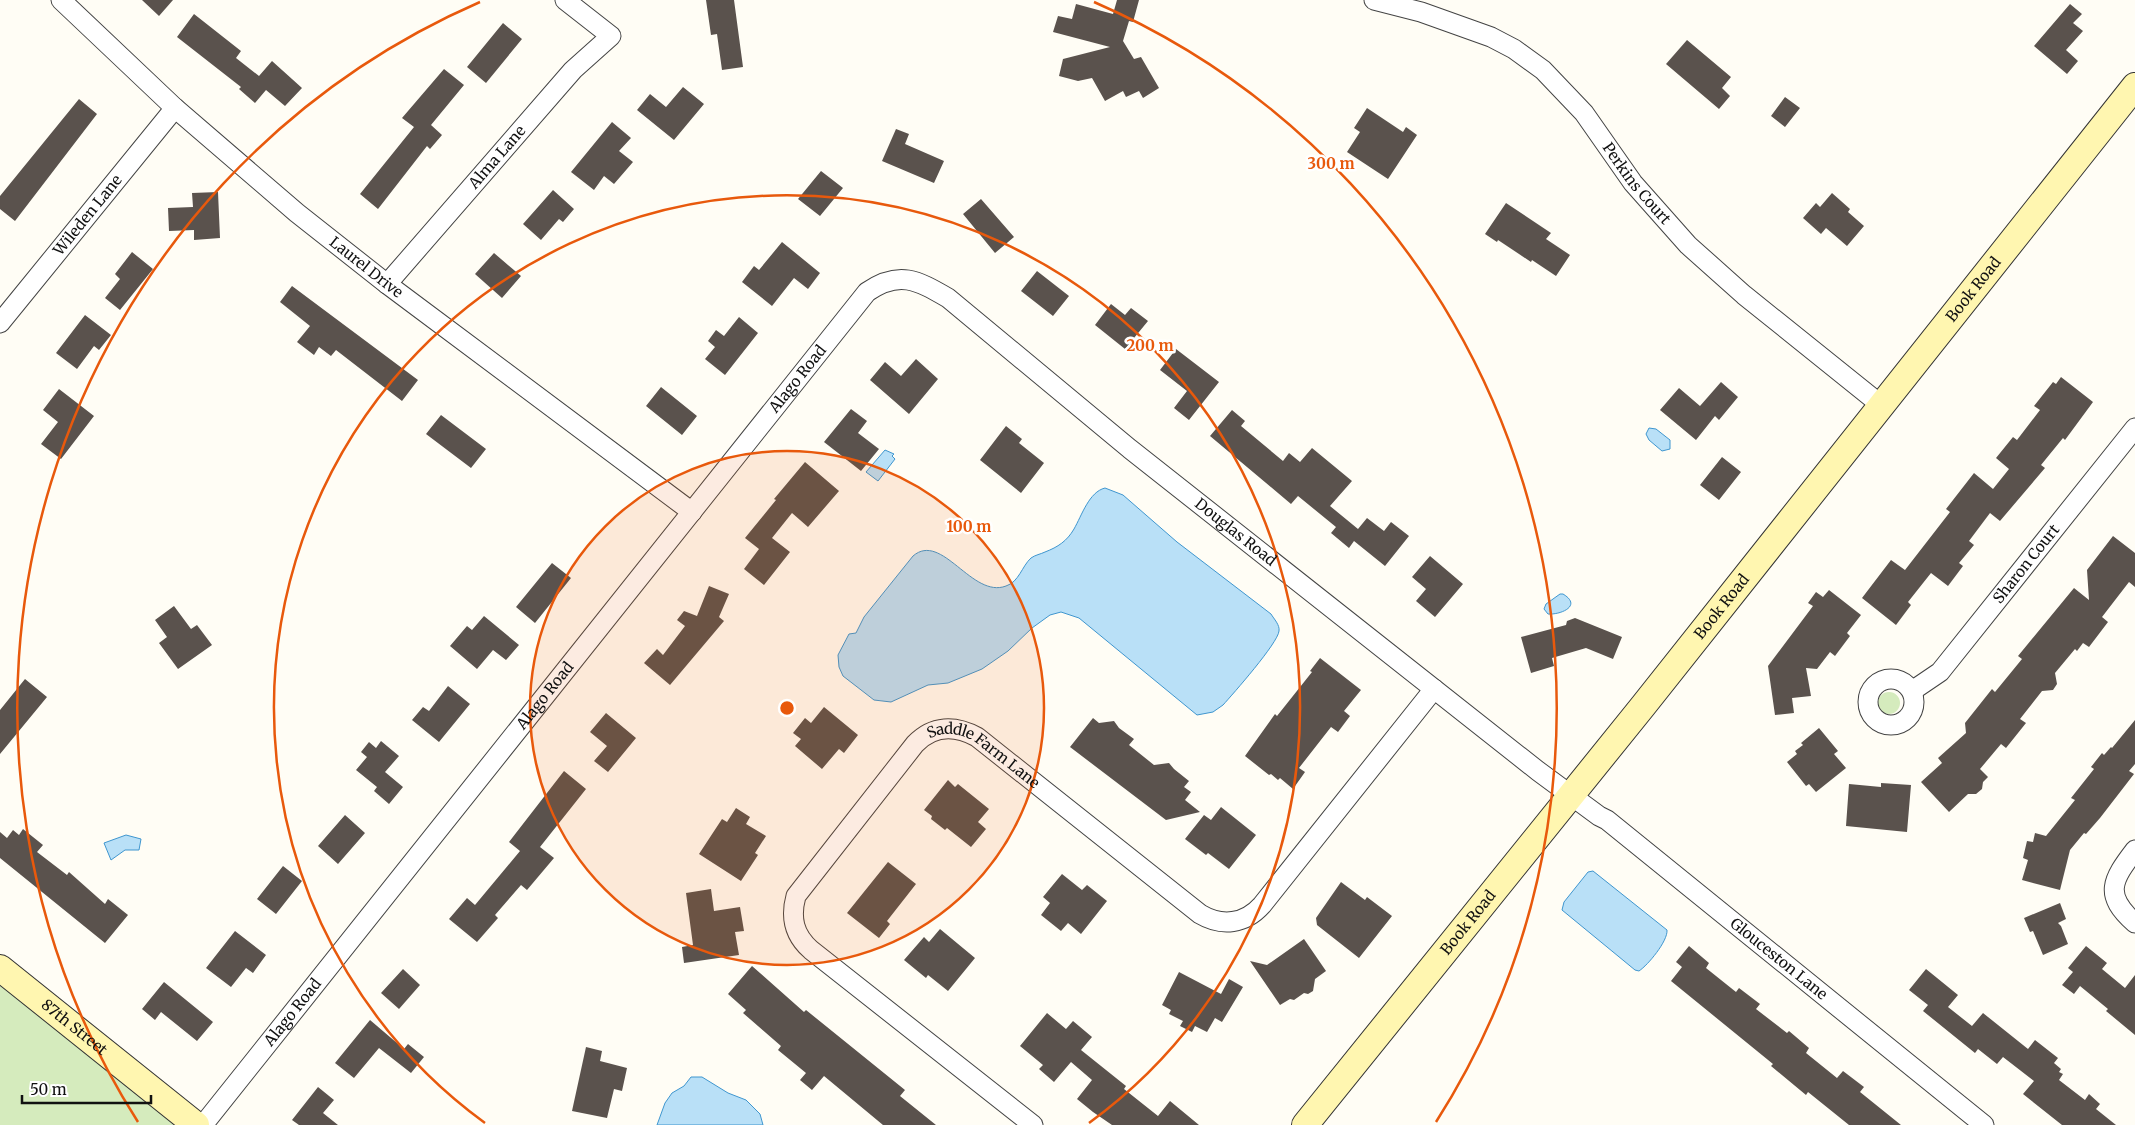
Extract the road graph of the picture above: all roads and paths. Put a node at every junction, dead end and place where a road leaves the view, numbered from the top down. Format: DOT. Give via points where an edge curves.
graph roads {
  1 [pos="61,0"];
  2 [pos="565,0"];
  3 [pos="1374,0"];
  4 [pos="2135,86"];
  5 [pos="175,108"];
  6 [pos="896,279"];
  7 [pos="387,284"];
  8 [pos="0,323"];
  9 [pos="1881,405"];
  10 [pos="2135,428"];
  11 [pos="692,512"];
  12 [pos="1434,689"];
  13 [pos="1912,691"];
  14 [pos="1570,796"];
  15 [pos="2135,850"];
  16 [pos="2135,923"];
  17 [pos="0,968"];
  18 [pos="196,1125"];
  19 [pos="203,1125"];
  20 [pos="1033,1125"];
  21 [pos="1305,1125"];
  22 [pos="1984,1125"];
  1 -- 5 [label="street, Laurel Drive"];
  2 -- 7 [label="street, Alma Lane" via="611,36 573,70"];
  3 -- 9 [label="street, Perkins Court" via="1421,12 1491,37 1543,70 1584,113 1633,183 1688,244 1744,295"];
  4 -- 9 [label="street, Book Road"];
  5 -- 7 [label="street, Laurel Drive" via="297,213"];
  5 -- 8 [label="street, Wileden Lane"];
  6 -- 11 [label="street, Alago Road" via="882,282 867,292"];
  6 -- 12 [label="street, Douglas Road" via="926,285 948,298 1130,450"];
  7 -- 11 [label="street, Laurel Drive"];
  9 -- 14 [label="street, Book Road"];
  10 -- 13 [label="street, Sharon Court" via="1940,672"];
  11 -- 19 [label="street, Alago Road"];
  12 -- 14 [label="street, Douglas Road"];
  12 -- 20 [label="street, Saddle Farm Lane" via="1262,905 1248,917 1230,923 1200,914 977,737 966,731 942,728 926,734 915,744 796,896 793,915 796,929 811,950"];
  14 -- 21 [label="street, Book Road"];
  14 -- 22 [label="street, Glouceston Lane" via="1615,826"];
  15 -- 16 [label="street" via="2116,876 2114,886 2120,908"];
  17 -- 18 [label="street, 87th Street"];
}
